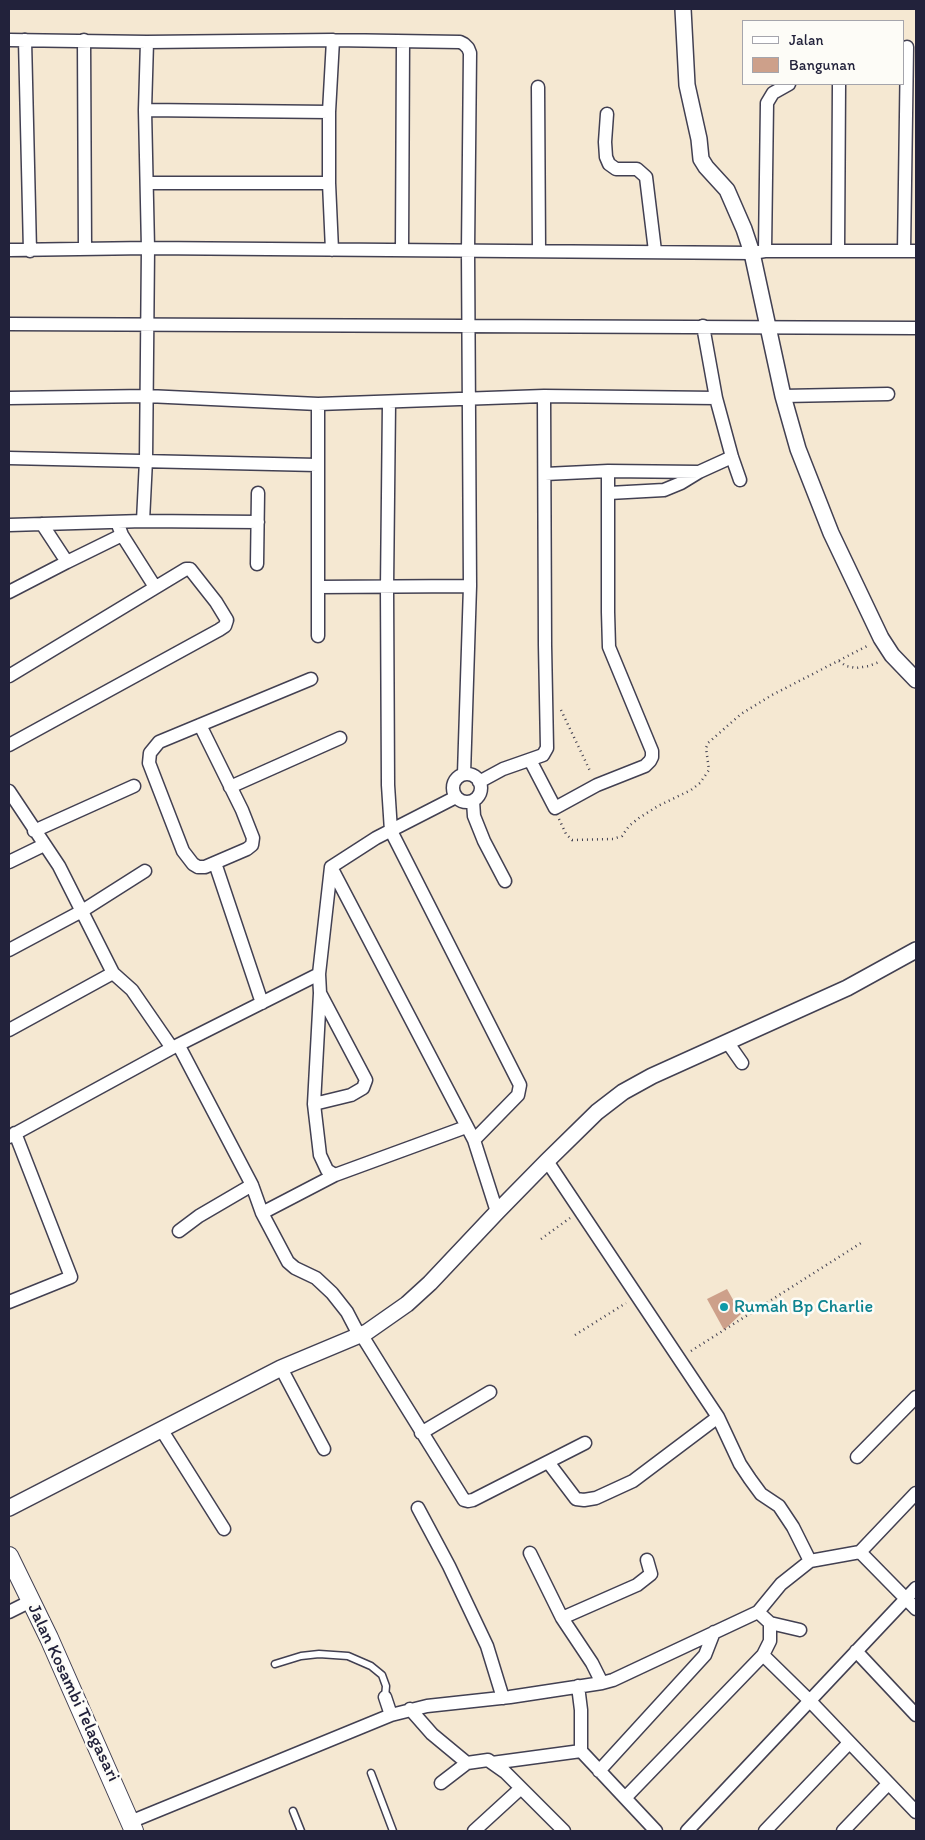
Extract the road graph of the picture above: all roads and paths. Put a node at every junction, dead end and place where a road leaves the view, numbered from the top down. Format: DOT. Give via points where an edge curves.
graph roads {
  1 [pos="683,9"];
  2 [pos="9,40"];
  3 [pos="25,40"];
  4 [pos="84,40"];
  5 [pos="333,40"];
  6 [pos="146,42"];
  7 [pos="403,42"];
  8 [pos="909,47"];
  9 [pos="787,85"];
  10 [pos="839,85"];
  11 [pos="538,87"];
  12 [pos="145,110"];
  13 [pos="329,112"];
  14 [pos="607,114"];
  15 [pos="147,183"];
  16 [pos="329,183"];
  17 [pos="148,248"];
  18 [pos="85,249"];
  19 [pos="9,250"];
  20 [pos="332,250"];
  21 [pos="402,250"];
  22 [pos="30,251"];
  23 [pos="468,251"];
  24 [pos="655,251"];
  25 [pos="838,251"];
  26 [pos="910,251"];
  27 [pos="539,252"];
  28 [pos="759,252"];
  29 [pos="9,324"];
  30 [pos="147,324"];
  31 [pos="704,326"];
  32 [pos="470,327"];
  33 [pos="769,328"];
  34 [pos="916,328"];
  35 [pos="888,394"];
  36 [pos="147,396"];
  37 [pos="544,396"];
  38 [pos="783,396"];
  39 [pos="9,398"];
  40 [pos="716,398"];
  41 [pos="470,400"];
  42 [pos="389,403"];
  43 [pos="318,404"];
  44 [pos="732,457"];
  45 [pos="9,458"];
  46 [pos="146,460"];
  47 [pos="317,465"];
  48 [pos="608,471"];
  49 [pos="699,472"];
  50 [pos="545,474"];
  51 [pos="740,480"];
  52 [pos="258,493"];
  53 [pos="609,493"];
  54 [pos="143,521"];
  55 [pos="117,522"];
  56 [pos="258,522"];
  57 [pos="42,524"];
  58 [pos="9,525"];
  59 [pos="122,535"];
  60 [pos="67,562"];
  61 [pos="257,564"];
  62 [pos="470,586"];
  63 [pos="155,587"];
  64 [pos="318,587"];
  65 [pos="387,588"];
  66 [pos="9,590"];
  67 [pos="318,636"];
  68 [pos="881,638"];
  69 [pos="892,654"];
  70 [pos="838,661"];
  71 [pos="9,676"];
  72 [pos="311,679"];
  73 [pos="916,680"];
  74 [pos="559,706"];
  75 [pos="200,725"];
  76 [pos="340,738"];
  77 [pos="9,745"];
  78 [pos="530,760"];
  79 [pos="464,774"];
  80 [pos="479,782"];
  81 [pos="597,785"];
  82 [pos="134,786"];
  83 [pos="230,787"];
  84 [pos="9,790"];
  85 [pos="456,797"];
  86 [pos="473,800"];
  87 [pos="555,808"];
  88 [pos="34,831"];
  89 [pos="392,831"];
  90 [pos="44,845"];
  91 [pos="9,862"];
  92 [pos="215,863"];
  93 [pos="331,867"];
  94 [pos="145,870"];
  95 [pos="505,881"];
  96 [pos="82,911"];
  97 [pos="9,950"];
  98 [pos="916,950"];
  99 [pos="113,972"];
  100 [pos="319,974"];
  101 [pos="320,993"];
  102 [pos="262,1003"];
  103 [pos="9,1030"];
  104 [pos="728,1043"];
  105 [pos="175,1047"];
  106 [pos="742,1063"];
  107 [pos="314,1104"];
  108 [pos="466,1127"];
  109 [pos="12,1135"];
  110 [pos="474,1140"];
  111 [pos="547,1161"];
  112 [pos="335,1175"];
  113 [pos="252,1185"];
  114 [pos="581,1210"];
  115 [pos="497,1212"];
  116 [pos="262,1213"];
  117 [pos="179,1231"];
  118 [pos="541,1239"];
  119 [pos="861,1243"];
  120 [pos="638,1296"];
  121 [pos="9,1302"];
  122 [pos="360,1335"];
  123 [pos="575,1335"];
  124 [pos="679,1359"];
  125 [pos="281,1368"];
  126 [pos="490,1392"];
  127 [pos="916,1397"];
  128 [pos="718,1417"];
  129 [pos="161,1429"];
  130 [pos="421,1433"];
  131 [pos="585,1443"];
  132 [pos="324,1449"];
  133 [pos="857,1458"];
  134 [pos="548,1462"];
  135 [pos="916,1493"];
  136 [pos="9,1508"];
  137 [pos="418,1508"];
  138 [pos="224,1529"];
  139 [pos="860,1552"];
  140 [pos="530,1553"];
  141 [pos="9,1556"];
  142 [pos="647,1560"];
  143 [pos="810,1561"];
  144 [pos="916,1588"];
  145 [pos="906,1598"];
  146 [pos="31,1602"];
  147 [pos="916,1609"];
  148 [pos="9,1612"];
  149 [pos="758,1612"];
  150 [pos="562,1618"];
  151 [pos="770,1623"];
  152 [pos="800,1630"];
  153 [pos="714,1632"];
  154 [pos="856,1650"];
  155 [pos="763,1655"];
  156 [pos="275,1664"];
  157 [pos="602,1683"];
  158 [pos="578,1686"];
  159 [pos="385,1697"];
  160 [pos="503,1698"];
  161 [pos="810,1701"];
  162 [pos="410,1709"];
  163 [pos="392,1714"];
  164 [pos="916,1715"];
  165 [pos="849,1743"];
  166 [pos="581,1751"];
  167 [pos="467,1763"];
  168 [pos="492,1763"];
  169 [pos="599,1771"];
  170 [pos="371,1773"];
  171 [pos="441,1783"];
  172 [pos="888,1784"];
  173 [pos="521,1788"];
  174 [pos="625,1798"];
  175 [pos="293,1811"];
  176 [pos="916,1812"];
  177 [pos="132,1827"];
  178 [pos="301,1831"];
  179 [pos="393,1831"];
  180 [pos="474,1831"];
  181 [pos="564,1831"];
  182 [pos="656,1831"];
  183 [pos="687,1831"];
  184 [pos="765,1831"];
  185 [pos="843,1831"];
  1 -- 28 [label="street" via="687,85 701,159 727,190"];
  2 -- 3 [label="street"];
  3 -- 4 [label="street"];
  3 -- 22 [label="street"];
  4 -- 6 [label="street"];
  4 -- 18 [label="street"];
  5 -- 6 [label="street"];
  5 -- 7 [label="street"];
  5 -- 13 [label="street"];
  6 -- 12 [label="street"];
  7 -- 21 [label="street"];
  7 -- 23 [label="street" via="460,42 470,53"];
  8 -- 26 [label="street"];
  9 -- 28 [label="street" via="773,93 767,103"];
  10 -- 25 [label="street"];
  11 -- 27 [label="street"];
  12 -- 13 [label="street"];
  12 -- 15 [label="street"];
  13 -- 16 [label="street"];
  14 -- 24 [label="street" via="605,142 609,164 616,169 637,169 646,177"];
  15 -- 16 [label="street"];
  15 -- 17 [label="street"];
  16 -- 20 [label="street"];
  17 -- 18 [label="street"];
  17 -- 20 [label="street"];
  17 -- 30 [label="street"];
  18 -- 22 [label="street"];
  19 -- 22 [label="street"];
  20 -- 21 [label="street"];
  21 -- 23 [label="street"];
  23 -- 27 [label="street"];
  23 -- 32 [label="street"];
  24 -- 27 [label="street"];
  24 -- 28 [label="street"];
  25 -- 26 [label="street"];
  25 -- 28 [label="street"];
  28 -- 33 [label="street"];
  29 -- 30 [label="street"];
  30 -- 32 [label="street"];
  30 -- 36 [label="street"];
  31 -- 32 [label="street"];
  31 -- 33 [label="street"];
  31 -- 40 [label="street"];
  32 -- 41 [label="street"];
  33 -- 34 [label="street"];
  33 -- 38 [label="street"];
  35 -- 38 [label="street"];
  36 -- 39 [label="street"];
  36 -- 43 [label="street"];
  36 -- 46 [label="street"];
  37 -- 40 [label="street"];
  37 -- 41 [label="street"];
  37 -- 50 [label="street"];
  38 -- 68 [label="street" via="798,449 831,533"];
  40 -- 44 [label="street"];
  41 -- 42 [label="street"];
  41 -- 62 [label="street"];
  42 -- 43 [label="street"];
  42 -- 65 [label="street"];
  43 -- 47 [label="street"];
  44 -- 49 [label="street"];
  44 -- 51 [label="street"];
  45 -- 46 [label="street"];
  46 -- 47 [label="street"];
  46 -- 54 [label="street"];
  47 -- 64 [label="street"];
  48 -- 49 [label="street"];
  48 -- 50 [label="street"];
  48 -- 53 [label="street"];
  49 -- 53 [label="street" via="664,490"];
  50 -- 78 [label="street" via="547,748 543,755"];
  52 -- 56 [label="street"];
  53 -- 81 [label="street" via="609,647 652,754 645,766"];
  54 -- 55 [label="street"];
  54 -- 56 [label="street"];
  55 -- 57 [label="street"];
  55 -- 59 [label="street"];
  56 -- 61 [label="street"];
  57 -- 58 [label="street"];
  57 -- 60 [label="street"];
  59 -- 60 [label="street"];
  59 -- 63 [label="street"];
  60 -- 66 [label="street"];
  62 -- 65 [label="street"];
  62 -- 79 [label="street"];
  63 -- 71 [label="street"];
  63 -- 77 [label="street" via="182,570 190,569 216,602 226,624"];
  64 -- 65 [label="street"];
  64 -- 67 [label="street"];
  65 -- 89 [label="street" via="388,785"];
  68 -- 69 [label="street"];
  68 -- 70 [label="path"];
  69 -- 70 [label="path" via="861,668"];
  69 -- 73 [label="street"];
  70 -- 87 [label="path" via="772,695 722,729 708,743 709,770 700,784 639,818 619,838 572,840"];
  72 -- 75 [label="street"];
  74 -- 81 [label="path"];
  75 -- 83 [label="street"];
  75 -- 92 [label="street" via="159,742 150,753 149,763 183,852 198,867"];
  76 -- 83 [label="street"];
  78 -- 80 [label="street"];
  78 -- 87 [label="street"];
  79 -- 80 [label="street" via="474,776"];
  79 -- 85 [label="street" via="454,783"];
  80 -- 86 [label="street" via="480,794"];
  81 -- 87 [label="street"];
  82 -- 88 [label="street"];
  83 -- 92 [label="street" via="253,838 252,845"];
  84 -- 88 [label="street"];
  85 -- 86 [label="street" via="464,802"];
  85 -- 89 [label="street"];
  86 -- 95 [label="street" via="474,816"];
  88 -- 90 [label="street"];
  89 -- 93 [label="street"];
  89 -- 110 [label="street" via="520,1085 518,1095"];
  90 -- 91 [label="street"];
  90 -- 96 [label="street" via="59,866"];
  92 -- 102 [label="street"];
  93 -- 100 [label="street"];
  93 -- 108 [label="street"];
  94 -- 96 [label="street"];
  96 -- 97 [label="street"];
  96 -- 99 [label="street"];
  98 -- 104 [label="street" via="847,988"];
  99 -- 103 [label="street"];
  99 -- 105 [label="street" via="132,990"];
  100 -- 101 [label="street"];
  100 -- 102 [label="street"];
  101 -- 107 [label="street"];
  101 -- 107 [label="street" via="366,1080 363,1088 351,1095"];
  102 -- 105 [label="street"];
  104 -- 106 [label="street"];
  104 -- 111 [label="street" via="623,1092 596,1112"];
  105 -- 109 [label="street"];
  105 -- 113 [label="street"];
  107 -- 112 [label="street" via="320,1155 327,1170"];
  108 -- 110 [label="street"];
  108 -- 112 [label="street"];
  109 -- 121 [label="street" via="71,1277"];
  110 -- 115 [label="street"];
  111 -- 114 [label="street"];
  111 -- 115 [label="street"];
  112 -- 116 [label="street"];
  113 -- 116 [label="street"];
  113 -- 117 [label="street"];
  114 -- 118 [label="path"];
  114 -- 120 [label="street"];
  115 -- 122 [label="street" via="416,1296"];
  116 -- 122 [label="street" via="288,1262 316,1278 332,1292"];
  119 -- 124 [label="path"];
  120 -- 123 [label="path"];
  120 -- 124 [label="street"];
  122 -- 125 [label="street"];
  122 -- 130 [label="street"];
  124 -- 128 [label="street"];
  125 -- 129 [label="street"];
  125 -- 132 [label="street"];
  126 -- 130 [label="street"];
  127 -- 133 [label="street"];
  128 -- 134 [label="street" via="632,1481 596,1498 576,1499"];
  128 -- 143 [label="street" via="740,1464 761,1494 781,1509"];
  129 -- 136 [label="street"];
  129 -- 138 [label="street"];
  130 -- 134 [label="street" via="468,1502"];
  131 -- 134 [label="street"];
  135 -- 139 [label="street"];
  137 -- 160 [label="street" via="484,1638"];
  139 -- 143 [label="street"];
  139 -- 145 [label="street"];
  140 -- 150 [label="street"];
  141 -- 146 [label="main road, Jalan Kosambi Telagasari"];
  142 -- 150 [label="street" via="652,1574 637,1586"];
  143 -- 149 [label="street" via="781,1584"];
  144 -- 145 [label="street"];
  145 -- 147 [label="street"];
  145 -- 154 [label="street"];
  146 -- 148 [label="street"];
  146 -- 177 [label="main road, Jalan Kosambi Telagasari"];
  149 -- 151 [label="street"];
  149 -- 153 [label="street"];
  150 -- 157 [label="street"];
  151 -- 152 [label="street"];
  151 -- 155 [label="street" via="770,1640"];
  153 -- 157 [label="street"];
  153 -- 169 [label="street" via="705,1655"];
  154 -- 161 [label="street"];
  154 -- 164 [label="street"];
  155 -- 161 [label="street"];
  155 -- 174 [label="street"];
  156 -- 159 [label="lane" via="319,1654 348,1656 382,1675"];
  157 -- 158 [label="street"];
  158 -- 160 [label="street"];
  158 -- 166 [label="street"];
  159 -- 163 [label="street"];
  160 -- 162 [label="street"];
  161 -- 165 [label="street"];
  161 -- 183 [label="street"];
  162 -- 163 [label="street"];
  162 -- 167 [label="street" via="432,1734"];
  163 -- 177 [label="street"];
  165 -- 172 [label="street"];
  165 -- 184 [label="street"];
  166 -- 168 [label="street"];
  166 -- 169 [label="street"];
  167 -- 168 [label="street" via="483,1760"];
  167 -- 171 [label="street"];
  168 -- 173 [label="street"];
  169 -- 174 [label="street"];
  170 -- 179 [label="lane"];
  172 -- 176 [label="street"];
  172 -- 185 [label="street"];
  173 -- 180 [label="street"];
  173 -- 181 [label="street"];
  174 -- 182 [label="street"];
  175 -- 178 [label="lane"];
}
